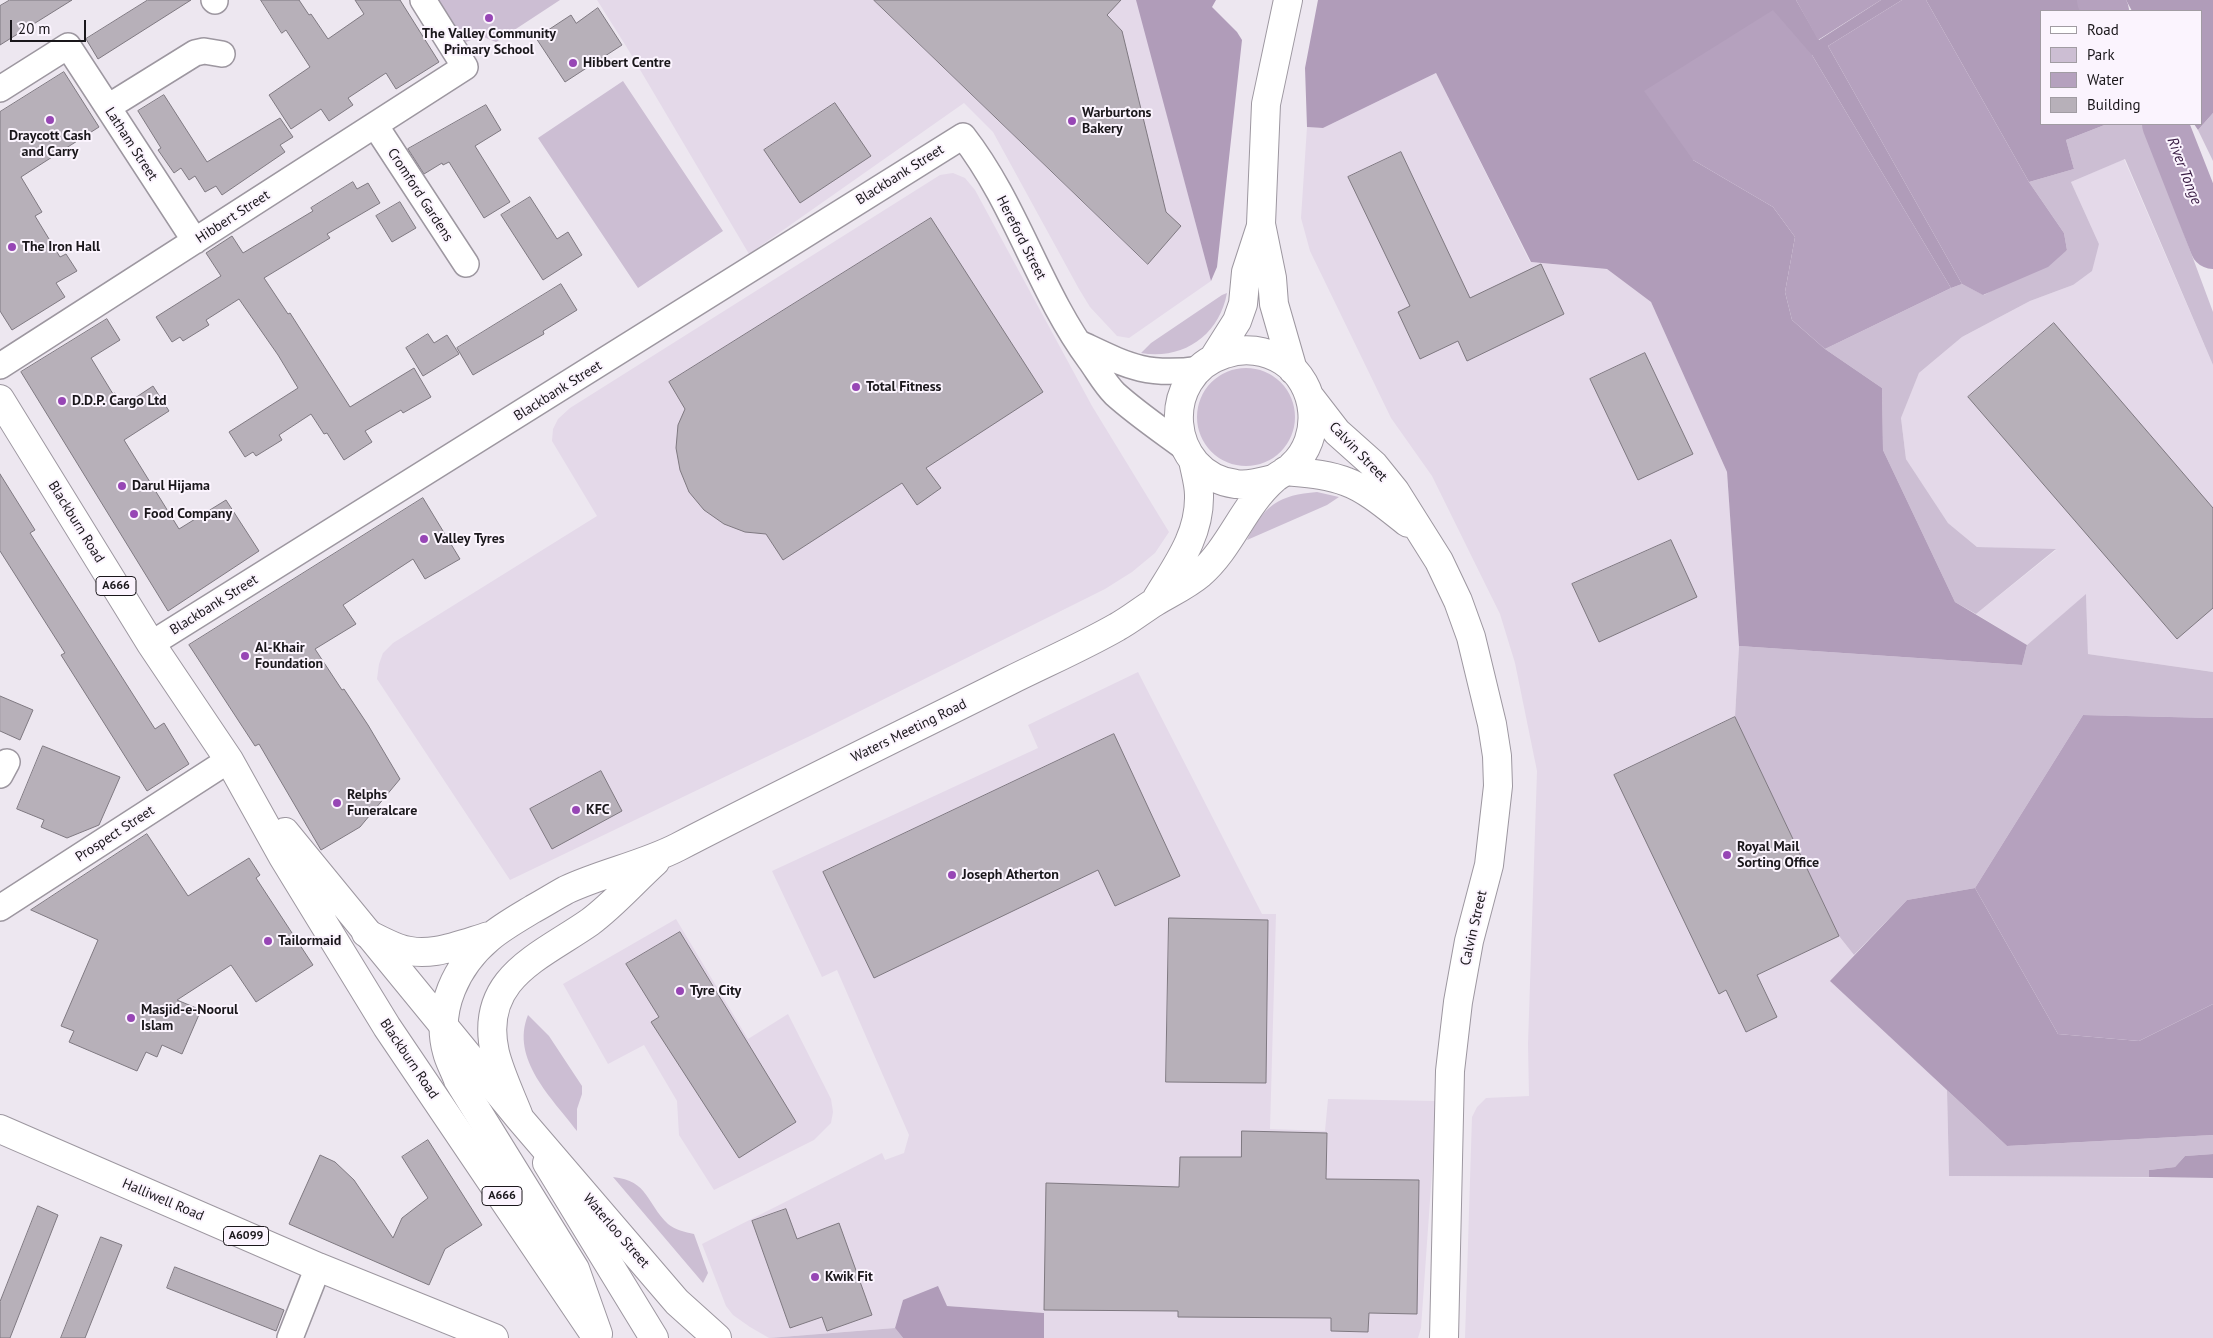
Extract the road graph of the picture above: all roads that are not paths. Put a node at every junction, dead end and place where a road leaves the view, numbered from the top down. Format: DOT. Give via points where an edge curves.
graph roads {
  1 [pos="423,0"];
  2 [pos="1288,0"];
  3 [pos="222,54"];
  4 [pos="0,89"];
  5 [pos="108,107"];
  6 [pos="375,125"];
  7 [pos="963,136"];
  8 [pos="1262,224"];
  9 [pos="195,241"];
  10 [pos="466,264"];
  11 [pos="1076,342"];
  12 [pos="1206,364"];
  13 [pos="0,366"];
  14 [pos="1293,370"];
  15 [pos="1310,397"];
  16 [pos="0,399"];
  17 [pos="1189,454"];
  18 [pos="1279,475"];
  19 [pos="1421,533"];
  20 [pos="1153,604"];
  21 [pos="152,644"];
  22 [pos="232,765"];
  23 [pos="663,855"];
  24 [pos="0,908"];
  25 [pos="366,933"];
  26 [pos="492,935"];
  27 [pos="444,1024"];
  28 [pos="520,1119"];
  29 [pos="0,1129"];
  30 [pos="318,1267"];
  31 [pos="290,1338"];
  32 [pos="494,1338"];
  33 [pos="598,1338"];
  34 [pos="654,1338"];
  35 [pos="717,1338"];
  36 [pos="1444,1338"];
  1 -- 6 [label="street, Hibbert Street" via="465,67"];
  2 -- 8 [label="main road" via="1266,104"];
  3 -- 5 [label="street" via="195,53"];
  4 -- 5 [label="street, Latham Street" via="68,46"];
  5 -- 9 [label="street, Latham Street"];
  6 -- 9 [label="street, Hibbert Street"];
  6 -- 10 [label="street, Cromford Gardens"];
  7 -- 11 [label="street, Hereford Street" via="992,178"];
  7 -- 21 [label="street, Blackbank Street"];
  8 -- 12 [label="main road" via="1246,272 1237,321"];
  8 -- 14 [label="main road" via="1274,304"];
  9 -- 13 [label="street, Hibbert Street"];
  11 -- 12 [label="street" via="1143,370 1161,372"];
  11 -- 17 [label="street, Hereford Street" via="1114,393"];
  12 -- 14 [label="main road" via="1228,352 1246,350 1264,352"];
  12 -- 17 [label="main road" via="1189,381 1181,397 1179,422"];
  14 -- 15 [label="main road"];
  15 -- 18 [label="main road" via="1313,415 1311,434 1304,452 1292,467"];
  15 -- 19 [label="main road, Calvin Street" via="1337,432 1374,465"];
  16 -- 21 [label="main road, Blackburn Road / A666"];
  17 -- 18 [label="main road" via="1205,472 1235,484 1252,485"];
  17 -- 20 [label="main road, Waters Meeting Road" via="1200,494 1198,519 1188,547"];
  18 -- 19 [label="main road, Calvin Street" via="1320,474 1348,482"];
  18 -- 20 [label="main road, Waters Meeting Road" via="1246,512 1223,550 1198,576"];
  19 -- 36 [label="main road, Calvin Street" via="1439,561 1471,637 1492,724 1498,786 1489,865 1469,941 1450,1071"];
  20 -- 23 [label="main road, Waters Meeting Road" via="1093,640"];
  21 -- 22 [label="main road, Blackburn Road / A666"];
  22 -- 24 [label="street, Prospect Street"];
  22 -- 25 [label="main road, Blackburn Road / A666"];
  22 -- 33 [label="main road, Blackburn Road / A666" via="388,1027"];
  23 -- 26 [label="main road, Waters Meeting Road" via="567,890"];
  23 -- 28 [label="main road, Waters Meeting Road" via="592,921 521,968 499,994 492,1038"];
  25 -- 26 [label="main road" via="398,948 418,952 439,951"];
  25 -- 27 [label="main road, Blackburn Road / A666"];
  26 -- 27 [label="main road, Waters Meeting Road" via="470,955 456,978 446,1005"];
  27 -- 28 [label="main road, Blackburn Road / A666"];
  27 -- 33 [label="main road, Blackburn Road" via="446,1052 458,1080 575,1269"];
  28 -- 34 [label="main road, Blackburn Road"];
  28 -- 35 [label="main road, Waterloo Street / A666" via="677,1302"];
  29 -- 30 [label="main road, Halliwell Road / A6099"];
  30 -- 31 [label="street"];
  30 -- 32 [label="main road, Halliwell Road / A6099"];
}
